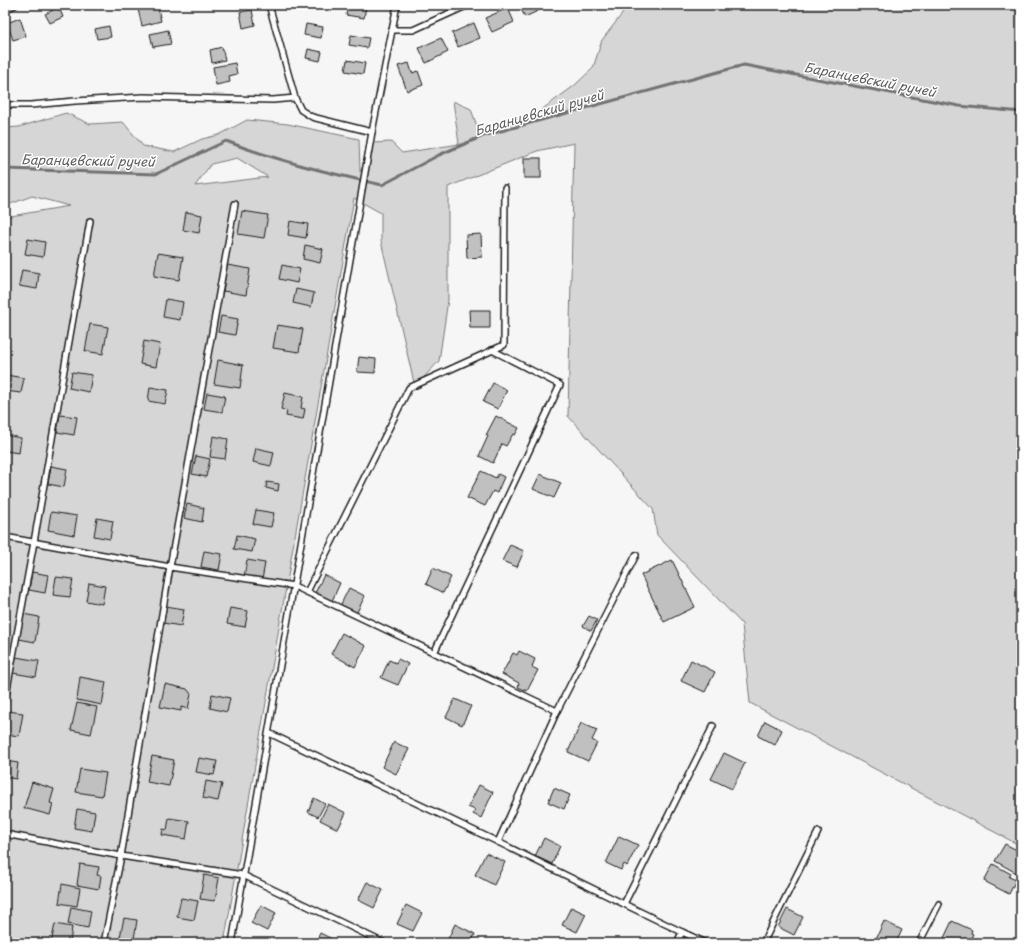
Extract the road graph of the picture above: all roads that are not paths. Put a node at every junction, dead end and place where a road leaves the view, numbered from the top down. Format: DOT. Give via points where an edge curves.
graph roads {
  1 [pos="15,5"];
  2 [pos="269,5"];
  3 [pos="397,5"];
  4 [pos="468,5"];
  5 [pos="5,9"];
  6 [pos="392,30"];
  7 [pos="295,98"];
  8 [pos="5,105"];
  9 [pos="372,132"];
  10 [pos="505,188"];
  11 [pos="235,204"];
  12 [pos="90,221"];
  13 [pos="492,350"];
  14 [pos="5,537"];
  15 [pos="34,542"];
  16 [pos="636,555"];
  17 [pos="170,567"];
  18 [pos="294,586"];
  19 [pos="307,592"];
  20 [pos="434,653"];
  21 [pos="5,700"];
  22 [pos="557,711"];
  23 [pos="713,726"];
  24 [pos="269,733"];
  25 [pos="818,832"];
  26 [pos="5,834"];
  27 [pos="498,842"];
  28 [pos="121,856"];
  29 [pos="243,875"];
  30 [pos="624,904"];
  31 [pos="939,904"];
  32 [pos="682,932"];
  33 [pos="104,943"];
  34 [pos="232,943"];
  35 [pos="384,943"];
  36 [pos="677,943"];
  37 [pos="706,943"];
  38 [pos="763,943"];
  39 [pos="919,943"];
  1 -- 5 [label="lane"];
  2 -- 7 [label="lane"];
  3 -- 6 [label="lane"];
  4 -- 6 [label="lane" via="413,30"];
  6 -- 9 [label="lane"];
  7 -- 8 [label="lane" via="273,100 143,97"];
  7 -- 9 [label="lane" via="301,110 312,117"];
  9 -- 18 [label="lane"];
  10 -- 13 [label="lane" via="504,345"];
  11 -- 17 [label="lane"];
  12 -- 15 [label="lane"];
  13 -- 19 [label="lane" via="409,388"];
  13 -- 20 [label="lane" via="560,385"];
  14 -- 15 [label="lane"];
  15 -- 17 [label="lane"];
  15 -- 21 [label="lane"];
  16 -- 22 [label="lane"];
  17 -- 18 [label="lane"];
  17 -- 28 [label="lane"];
  18 -- 19 [label="lane"];
  18 -- 24 [label="lane"];
  19 -- 20 [label="lane"];
  20 -- 22 [label="lane"];
  22 -- 27 [label="lane"];
  23 -- 30 [label="lane"];
  24 -- 27 [label="lane"];
  24 -- 29 [label="lane"];
  25 -- 38 [label="lane"];
  26 -- 28 [label="lane"];
  27 -- 30 [label="lane"];
  28 -- 29 [label="lane"];
  28 -- 33 [label="lane"];
  29 -- 34 [label="lane"];
  29 -- 35 [label="lane"];
  30 -- 32 [label="lane"];
  31 -- 39 [label="lane"];
  32 -- 36 [label="lane"];
  32 -- 37 [label="lane"];
}
